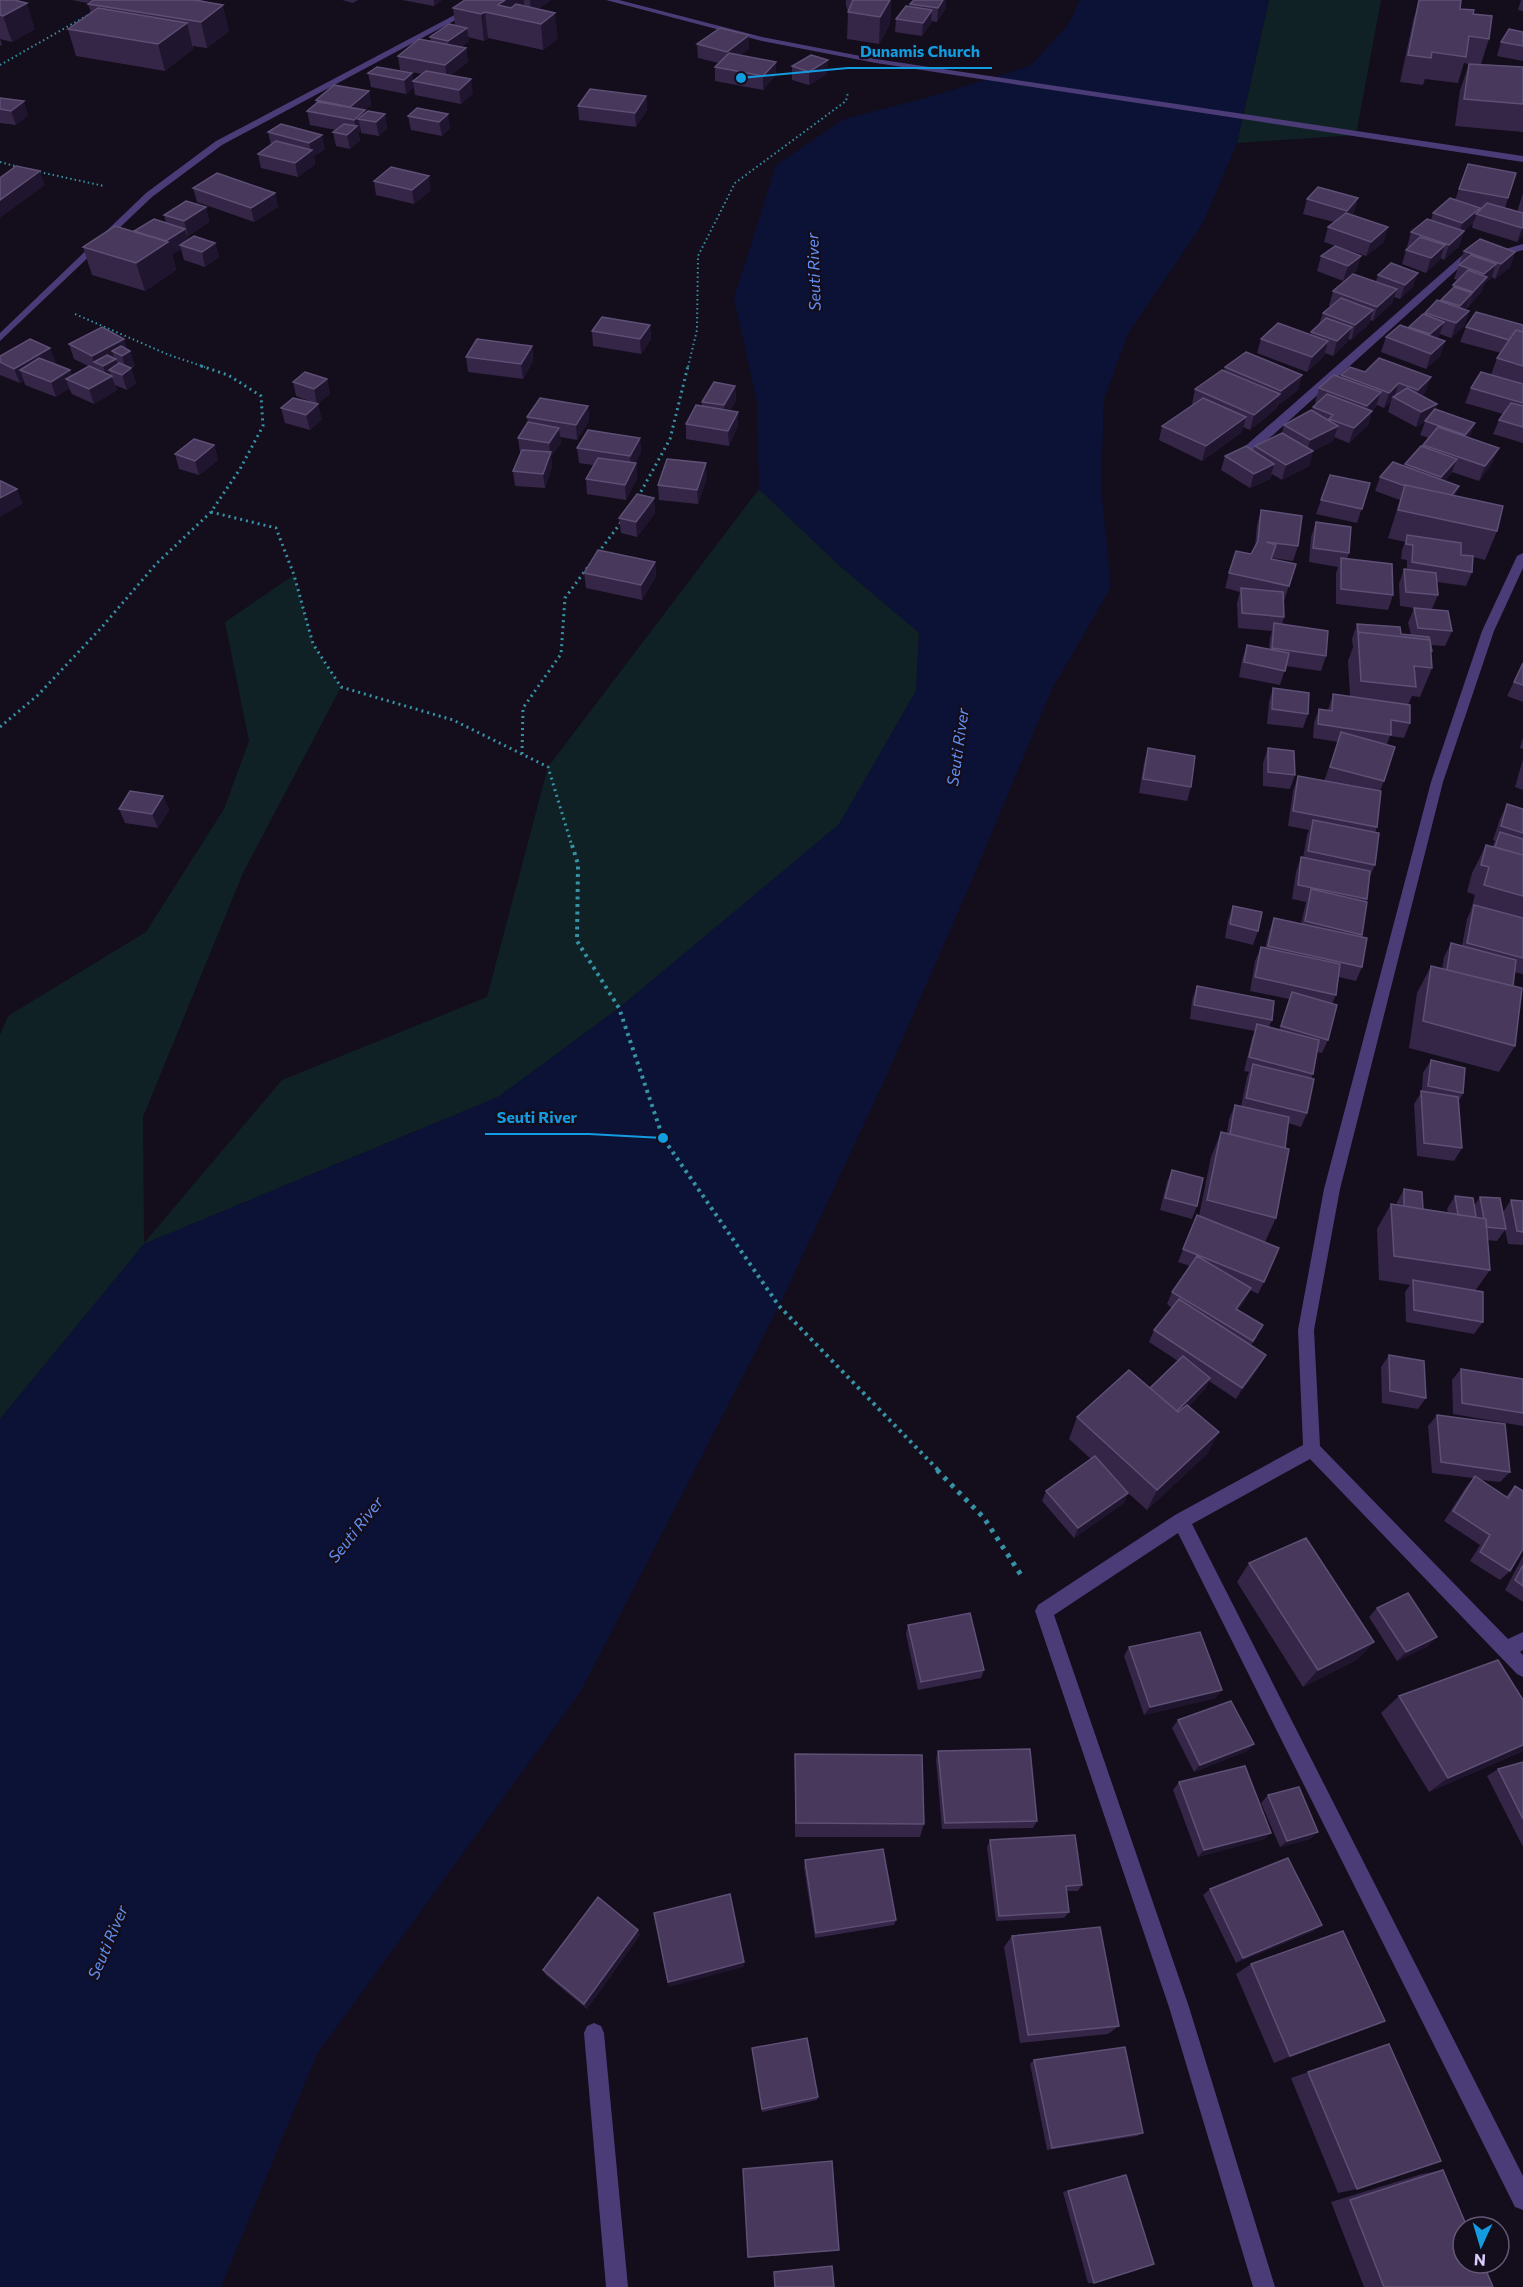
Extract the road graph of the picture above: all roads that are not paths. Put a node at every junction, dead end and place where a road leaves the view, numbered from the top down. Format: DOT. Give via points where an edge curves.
graph roads {
  1 [pos="489,0"];
  2 [pos="610,0"];
  3 [pos="1523,159"];
  4 [pos="1523,247"];
  5 [pos="0,338"];
  6 [pos="1246,451"];
  7 [pos="1523,556"];
  8 [pos="1312,1449"];
  9 [pos="1181,1521"];
  10 [pos="1515,1645"];
  11 [pos="1523,1668"];
  12 [pos="594,2033"];
  13 [pos="1523,2199"];
  14 [pos="617,2287"];
  15 [pos="1264,2287"];
  1 -- 5 [label="street" via="219,143 149,195"];
  2 -- 3 [label="street" via="762,39 858,58"];
  4 -- 6 [label="street" via="1502,253 1470,254"];
  7 -- 8 [label="street" via="1488,631 1437,782 1332,1189 1306,1330"];
  8 -- 9 [label="street"];
  8 -- 10 [label="street"];
  9 -- 13 [label="street"];
  9 -- 15 [label="street" via="1044,1611 1179,2007"];
  10 -- 11 [label="street"];
  12 -- 14 [label="street"];
}
